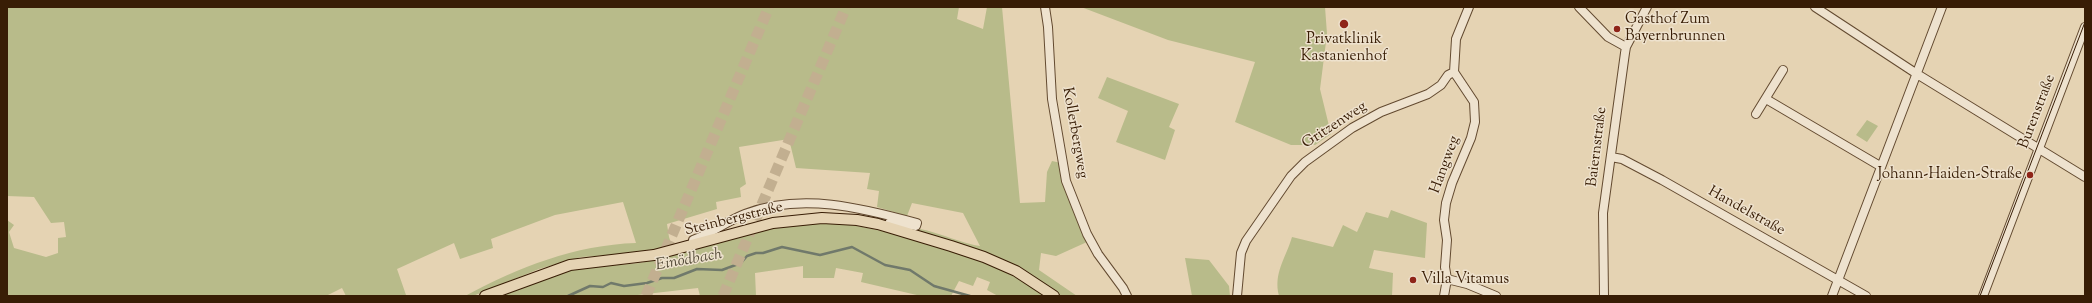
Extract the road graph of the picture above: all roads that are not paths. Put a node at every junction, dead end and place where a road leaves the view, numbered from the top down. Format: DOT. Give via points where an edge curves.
graph roads {
  1 [pos="1045,7"];
  2 [pos="1469,7"];
  3 [pos="1579,7"];
  4 [pos="1648,7"];
  5 [pos="1815,7"];
  6 [pos="1942,7"];
  7 [pos="2085,27"];
  8 [pos="1626,47"];
  9 [pos="1783,70"];
  10 [pos="1454,72"];
  11 [pos="1916,74"];
  12 [pos="1766,99"];
  13 [pos="1756,114"];
  14 [pos="2038,149"];
  15 [pos="1611,157"];
  16 [pos="1880,166"];
  17 [pos="2085,177"];
  18 [pos="888,227"];
  19 [pos="693,245"];
  20 [pos="1447,279"];
  21 [pos="1837,280"];
  22 [pos="485,296"];
  23 [pos="1054,296"];
  24 [pos="1127,296"];
  25 [pos="1237,296"];
  26 [pos="1444,296"];
  27 [pos="1496,296"];
  28 [pos="1604,296"];
  29 [pos="1832,296"];
  30 [pos="1866,296"];
  31 [pos="1982,296"];
  1 -- 24 [label="street, Kollerbergweg" via="1052,99 1066,181 1087,234"];
  2 -- 10 [label="street" via="1456,39"];
  3 -- 8 [label="street" via="1608,37"];
  4 -- 8 [label="street, Baiernstraße"];
  5 -- 11 [label="street"];
  6 -- 11 [label="street"];
  7 -- 14 [label="street, Burenstraße"];
  8 -- 15 [label="street, Baiernstraße"];
  9 -- 12 [label="street"];
  10 -- 20 [label="street, Hangweg" via="1470,95 1476,112 1471,138 1446,203 1444,220"];
  10 -- 25 [label="street, Gritzenweg" via="1428,94 1381,112 1352,128 1305,162 1291,176 1246,241 1241,253"];
  11 -- 14 [label="street"];
  11 -- 16 [label="street"];
  12 -- 13 [label="street"];
  12 -- 16 [label="street"];
  14 -- 17 [label="street"];
  14 -- 31 [label="street, Burenstraße"];
  15 -- 21 [label="street, Handelstraße" via="1622,159 1662,180"];
  15 -- 28 [label="street, Baiernstraße" via="1603,213"];
  16 -- 21 [label="street"];
  18 -- 19 [label="main road, Steinbergstraße" via="857,220 789,220"];
  18 -- 19 [label="street" via="889,223 916,226 917,223 844,206 793,204 744,214 722,228 693,240"];
  18 -- 23 [label="main road, Steinbergstraße" via="1000,263"];
  19 -- 22 [label="main road, Steinbergstraße" via="654,255 570,265"];
  20 -- 26 [label="street, Hangweg"];
  20 -- 27 [label="street"];
  21 -- 29 [label="street"];
  21 -- 30 [label="street, Handelstraße"];
}
